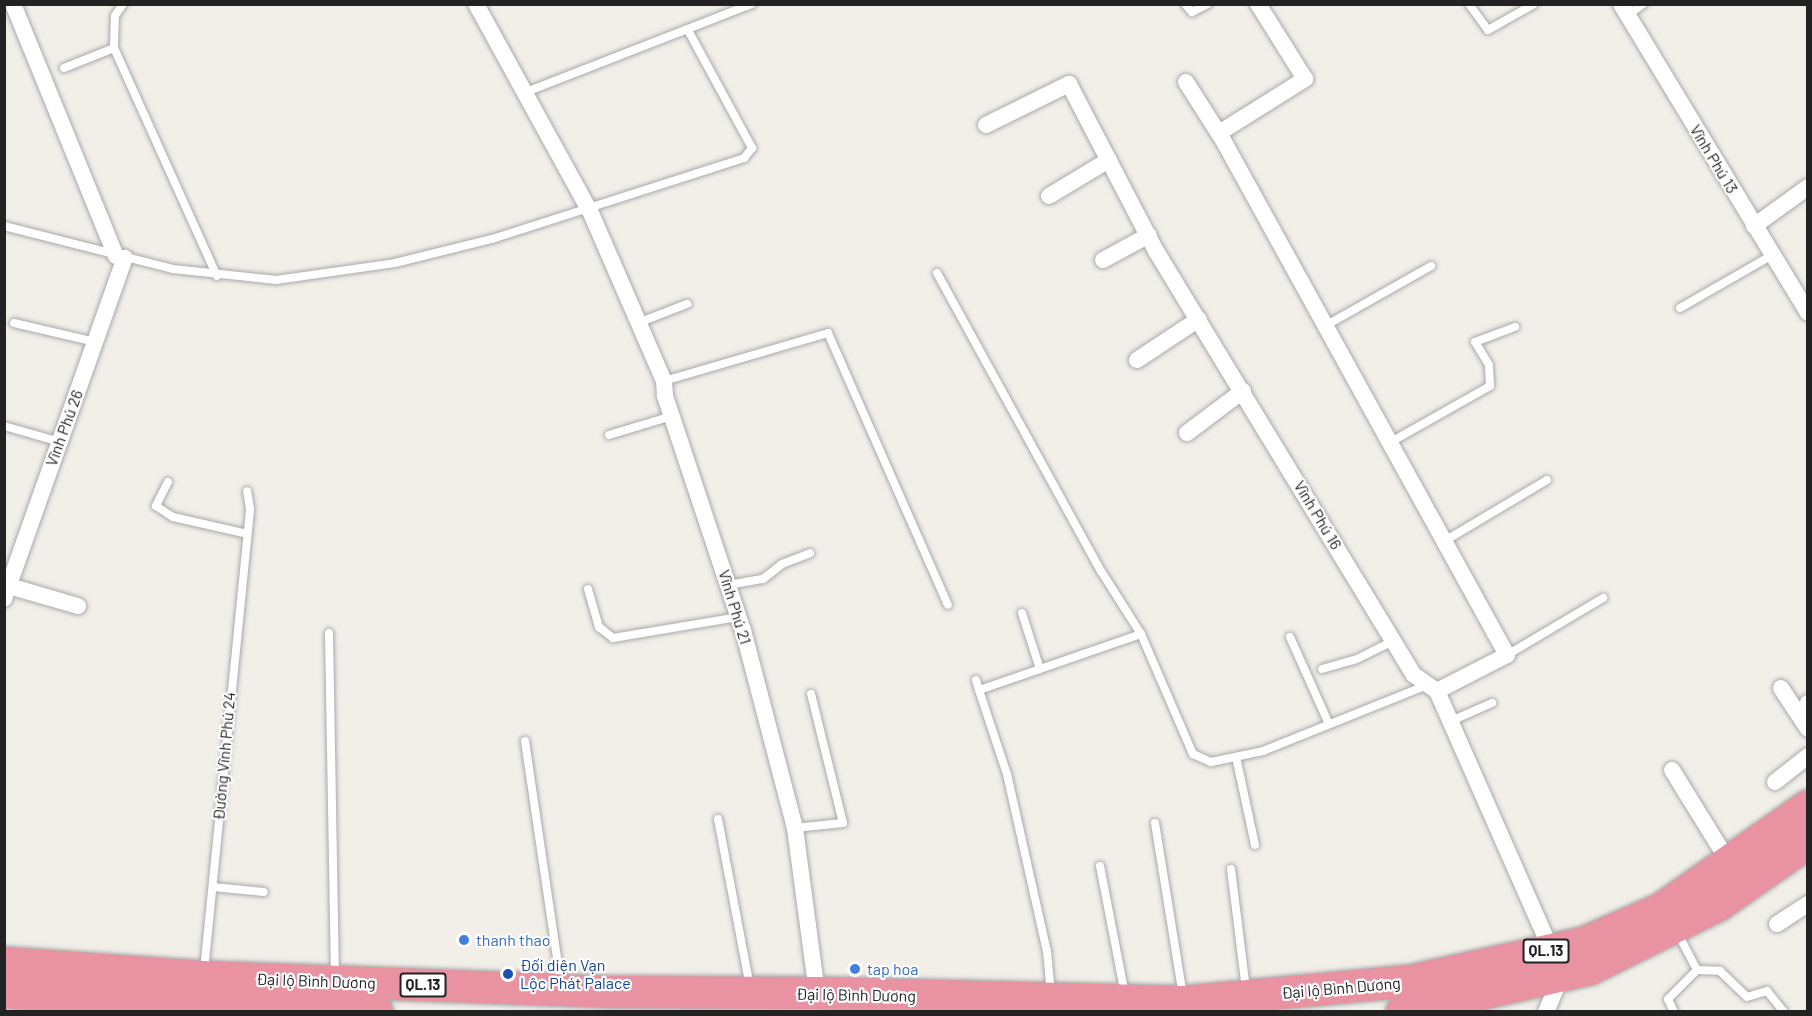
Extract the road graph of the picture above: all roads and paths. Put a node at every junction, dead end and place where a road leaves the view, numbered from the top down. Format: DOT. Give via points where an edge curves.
graph roads {
  1 [pos="13,4"];
  2 [pos="123,4"];
  3 [pos="476,4"];
  4 [pos="752,4"];
  5 [pos="1185,4"];
  6 [pos="1208,4"];
  7 [pos="1258,4"];
  8 [pos="1469,4"];
  9 [pos="1534,4"];
  10 [pos="1643,4"];
  11 [pos="1624,10"];
  12 [pos="688,30"];
  13 [pos="114,48"];
  14 [pos="64,68"];
  15 [pos="1186,82"];
  16 [pos="526,92"];
  17 [pos="986,125"];
  18 [pos="1219,133"];
  19 [pos="1109,160"];
  20 [pos="1808,187"];
  21 [pos="1049,196"];
  22 [pos="590,211"];
  23 [pos="4,226"];
  24 [pos="1754,226"];
  25 [pos="1149,235"];
  26 [pos="1772,255"];
  27 [pos="120,257"];
  28 [pos="1104,260"];
  29 [pos="1431,266"];
  30 [pos="937,273"];
  31 [pos="218,276"];
  32 [pos="687,304"];
  33 [pos="1680,308"];
  34 [pos="1808,313"];
  35 [pos="1199,319"];
  36 [pos="638,322"];
  37 [pos="14,323"];
  38 [pos="1325,326"];
  39 [pos="1515,327"];
  40 [pos="95,342"];
  41 [pos="1137,360"];
  42 [pos="664,381"];
  43 [pos="1243,390"];
  44 [pos="672,416"];
  45 [pos="4,426"];
  46 [pos="1187,433"];
  47 [pos="609,435"];
  48 [pos="60,442"];
  49 [pos="1389,444"];
  50 [pos="1547,480"];
  51 [pos="168,482"];
  52 [pos="247,491"];
  53 [pos="247,534"];
  54 [pos="1442,542"];
  55 [pos="810,553"];
  56 [pos="728,585"];
  57 [pos="588,589"];
  58 [pos="7,593"];
  59 [pos="1603,598"];
  60 [pos="948,605"];
  61 [pos="78,606"];
  62 [pos="1022,613"];
  63 [pos="739,617"];
  64 [pos="329,633"];
  65 [pos="1142,634"];
  66 [pos="1290,638"];
  67 [pos="1393,641"];
  68 [pos="1507,655"];
  69 [pos="1040,669"];
  70 [pos="1322,669"];
  71 [pos="976,680"];
  72 [pos="1433,688"];
  73 [pos="1781,688"];
  74 [pos="980,690"];
  75 [pos="811,694"];
  76 [pos="1492,703"];
  77 [pos="1808,703"];
  78 [pos="1450,721"];
  79 [pos="1329,724"];
  80 [pos="1805,724"];
  81 [pos="525,741"];
  82 [pos="1808,756"];
  83 [pos="1236,757"];
  84 [pos="1672,770"];
  85 [pos="1775,782"];
  86 [pos="1808,806"];
  87 [pos="718,819"];
  88 [pos="1155,823"];
  89 [pos="795,828"];
  90 [pos="1255,845"];
  91 [pos="1804,853"];
  92 [pos="1730,864"];
  93 [pos="1100,866"];
  94 [pos="1231,869"];
  95 [pos="213,887"];
  96 [pos="264,892"];
  97 [pos="1808,904"];
  98 [pos="1777,924"];
  99 [pos="1676,929"];
  100 [pos="4,963"];
  101 [pos="1697,970"];
  102 [pos="203,977"];
  103 [pos="1552,984"];
  104 [pos="562,990"];
  105 [pos="4,992"];
  106 [pos="752,995"];
  107 [pos="1247,997"];
  108 [pos="1052,1000"];
  109 [pos="332,1001"];
  110 [pos="818,1002"];
  111 [pos="1127,1002"];
  112 [pos="1185,1002"];
  113 [pos="377,1011"];
  114 [pos="1402,1011"];
  115 [pos="1562,1011"];
  116 [pos="1674,1011"];
  117 [pos="1784,1011"];
  1 -- 27 [label="street"];
  2 -- 13 [label="lane" via="115,16"];
  3 -- 16 [label="street, Vĩnh Phú 21"];
  4 -- 12 [label="lane"];
  5 -- 6 [label="lane" via="1192,12"];
  7 -- 18 [label="street" via="1305,79"];
  8 -- 9 [label="lane" via="1488,30"];
  10 -- 11 [label="lane"];
  11 -- 24 [label="street, Vĩnh Phú 13"];
  12 -- 16 [label="lane"];
  12 -- 22 [label="lane" via="752,148 744,158"];
  13 -- 14 [label="lane"];
  13 -- 31 [label="lane"];
  15 -- 18 [label="street"];
  16 -- 22 [label="street, Vĩnh Phú 21"];
  17 -- 19 [label="street, Vĩnh Phú 16" via="1069,84"];
  18 -- 38 [label="street"];
  19 -- 21 [label="street"];
  19 -- 25 [label="street, Vĩnh Phú 16"];
  20 -- 24 [label="street"];
  22 -- 31 [label="lane" via="417,257 320,276 276,280"];
  22 -- 36 [label="street, Vĩnh Phú 21"];
  23 -- 27 [label="lane"];
  24 -- 26 [label="street, Vĩnh Phú 13"];
  25 -- 28 [label="street"];
  25 -- 35 [label="street, Vĩnh Phú 16"];
  26 -- 33 [label="lane"];
  26 -- 34 [label="street, Vĩnh Phú 13"];
  27 -- 31 [label="lane"];
  27 -- 40 [label="street, Vĩnh Phú 26"];
  29 -- 38 [label="lane"];
  30 -- 65 [label="lane" via="1101,571"];
  32 -- 36 [label="lane"];
  35 -- 41 [label="street"];
  35 -- 43 [label="street, Vĩnh Phú 16"];
  36 -- 42 [label="street, Vĩnh Phú 21"];
  37 -- 40 [label="lane"];
  38 -- 49 [label="street"];
  39 -- 49 [label="lane" via="1475,342 1489,365 1490,387"];
  40 -- 48 [label="street, Vĩnh Phú 26"];
  42 -- 44 [label="street, Vĩnh Phú 21"];
  42 -- 60 [label="lane" via="828,333"];
  43 -- 46 [label="street"];
  43 -- 67 [label="street, Vĩnh Phú 16"];
  44 -- 47 [label="lane"];
  44 -- 56 [label="street, Vĩnh Phú 21"];
  45 -- 48 [label="lane"];
  48 -- 58 [label="street, Vĩnh Phú 26"];
  49 -- 54 [label="street"];
  50 -- 54 [label="lane"];
  51 -- 53 [label="lane" via="156,506 173,517"];
  52 -- 53 [label="lane, Đường Vĩnh Phú 24"];
  53 -- 95 [label="lane, Đường Vĩnh Phú 24"];
  54 -- 68 [label="street"];
  55 -- 56 [label="lane" via="782,564 763,579"];
  56 -- 63 [label="street, Vĩnh Phú 21"];
  57 -- 63 [label="lane" via="599,627 613,638"];
  58 -- 61 [label="street"];
  59 -- 68 [label="lane"];
  62 -- 69 [label="lane"];
  63 -- 89 [label="street, Vĩnh Phú 21"];
  64 -- 109 [label="lane"];
  65 -- 69 [label="lane"];
  65 -- 83 [label="lane" via="1193,754 1211,762"];
  66 -- 79 [label="lane"];
  67 -- 70 [label="lane" via="1357,660"];
  67 -- 72 [label="street, Vĩnh Phú 16" via="1414,675"];
  68 -- 72 [label="street"];
  69 -- 74 [label="lane"];
  71 -- 74 [label="lane"];
  72 -- 78 [label="street, Vĩnh Phú 16"];
  72 -- 79 [label="lane"];
  73 -- 80 [label="street"];
  74 -- 108 [label="lane" via="1007,774 1047,951"];
  75 -- 89 [label="lane" via="843,823"];
  76 -- 78 [label="lane"];
  77 -- 80 [label="street"];
  78 -- 103 [label="street, Vĩnh Phú 16"];
  79 -- 83 [label="lane" via="1263,751"];
  81 -- 104 [label="lane"];
  82 -- 85 [label="street"];
  83 -- 90 [label="lane"];
  84 -- 92 [label="street"];
  86 -- 92 [label="highway, Đại lộ Bình Dương / QL.13"];
  87 -- 106 [label="lane"];
  88 -- 112 [label="lane"];
  89 -- 110 [label="street, Vĩnh Phú 21"];
  91 -- 99 [label="highway, Đại lộ Bình Dương / QL.13"];
  92 -- 103 [label="highway, Đại lộ Bình Dương / QL.13" via="1644,918 1584,943"];
  93 -- 111 [label="lane"];
  94 -- 107 [label="lane"];
  95 -- 96 [label="lane"];
  95 -- 102 [label="lane, Đường Vĩnh Phú 24"];
  97 -- 98 [label="street"];
  99 -- 101 [label="lane"];
  99 -- 103 [label="highway, Đại lộ Bình Dương / QL.13"];
  100 -- 102 [label="highway, Đại lộ Bình Dương / QL.13"];
  101 -- 116 [label="lane" via="1668,999"];
  101 -- 117 [label="lane" via="1720,971 1746,997 1767,991"];
  102 -- 109 [label="highway, Đại lộ Bình Dương / QL.13"];
  103 -- 107 [label="highway, Đại lộ Bình Dương / QL.13" via="1412,981"];
  103 -- 114 [label="highway, Đại lộ Bình Dương / QL.13"];
  103 -- 115 [label="street, Vĩnh Phú 16"];
  104 -- 106 [label="highway, Đại lộ Bình Dương / QL.13"];
  104 -- 109 [label="highway, Đại lộ Bình Dương / QL.13"];
  105 -- 109 [label="highway, Đại lộ Bình Dương / QL.13"];
  106 -- 110 [label="highway, Đại lộ Bình Dương / QL.13"];
  107 -- 112 [label="highway, Đại lộ Bình Dương / QL.13"];
  108 -- 110 [label="highway, Đại lộ Bình Dương / QL.13"];
  108 -- 111 [label="highway, Đại lộ Bình Dương / QL.13"];
  109 -- 113 [label="highway, Đại lộ Bình Dương / QL.13"];
  111 -- 112 [label="highway, Đại lộ Bình Dương / QL.13"];
}
